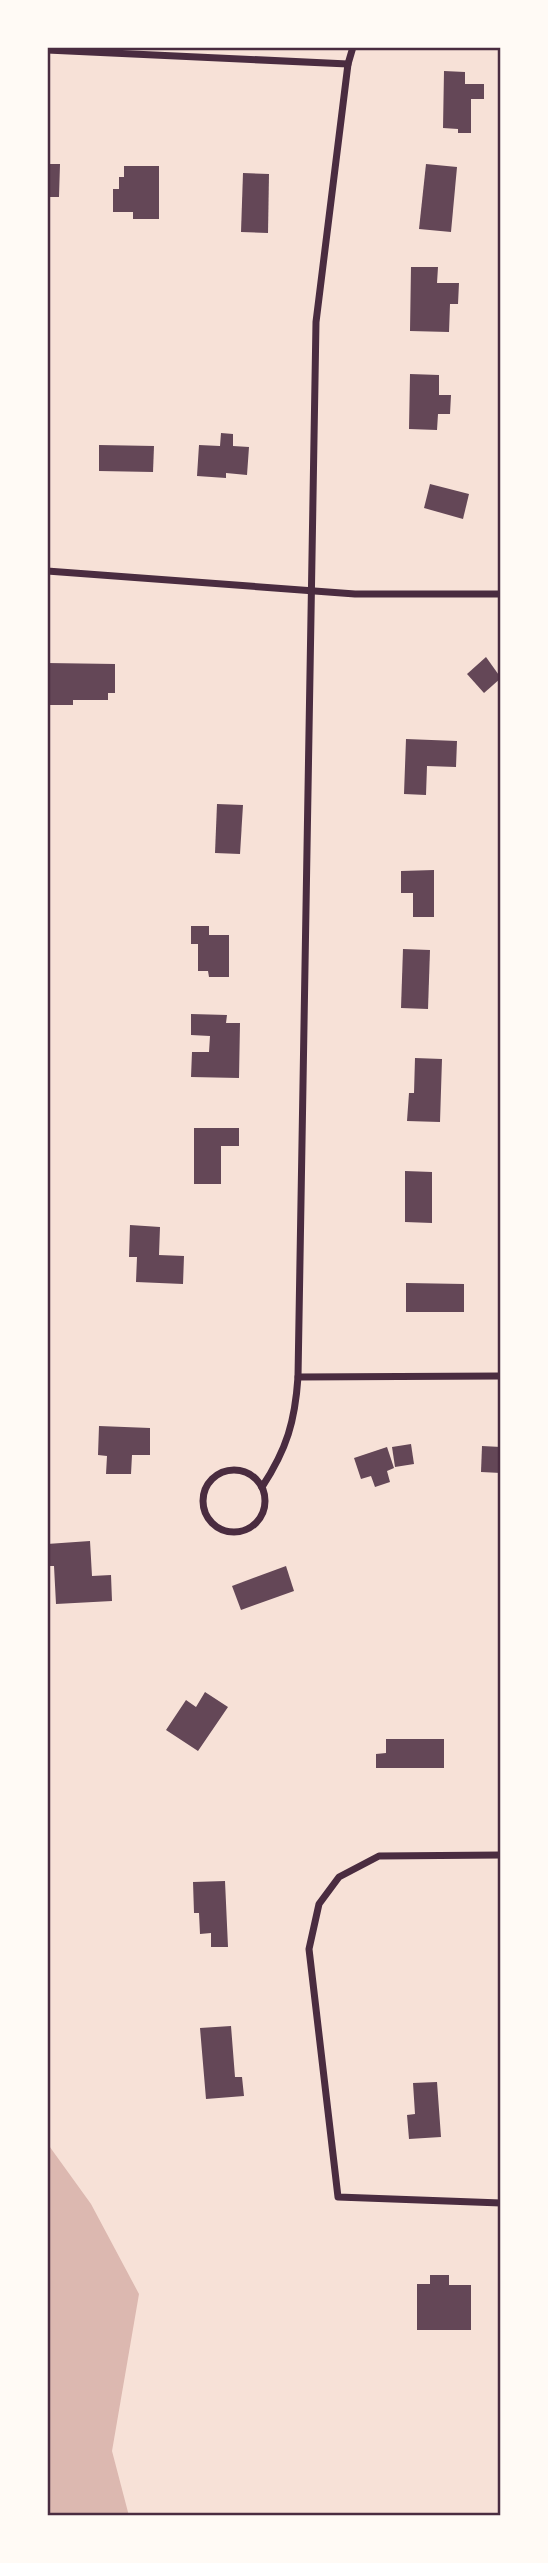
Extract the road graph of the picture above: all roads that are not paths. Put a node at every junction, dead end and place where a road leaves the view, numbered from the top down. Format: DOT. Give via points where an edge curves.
graph roads {
  1 [pos="353,47"];
  2 [pos="47,50"];
  3 [pos="348,64"];
  4 [pos="47,571"];
  5 [pos="311,591"];
  6 [pos="501,594"];
  7 [pos="501,1376"];
  8 [pos="299,1377"];
  9 [pos="262,1488"];
  10 [pos="501,1855"];
  11 [pos="501,2203"];
  1 -- 3 [label="street"];
  2 -- 3 [label="street"];
  3 -- 5 [label="street" via="316,322"];
  4 -- 5 [label="street"];
  5 -- 6 [label="street"];
  5 -- 8 [label="street"];
  7 -- 8 [label="street"];
  8 -- 9 [label="street" via="286,1445"];
  9 -- 9 [label="street" via="257,1479 239,1470 220,1474 203,1497 207,1517 223,1530 254,1526 265,1508"];
  10 -- 11 [label="street" via="379,1856 339,1877 318,1905 309,1949 338,2197"];
}
